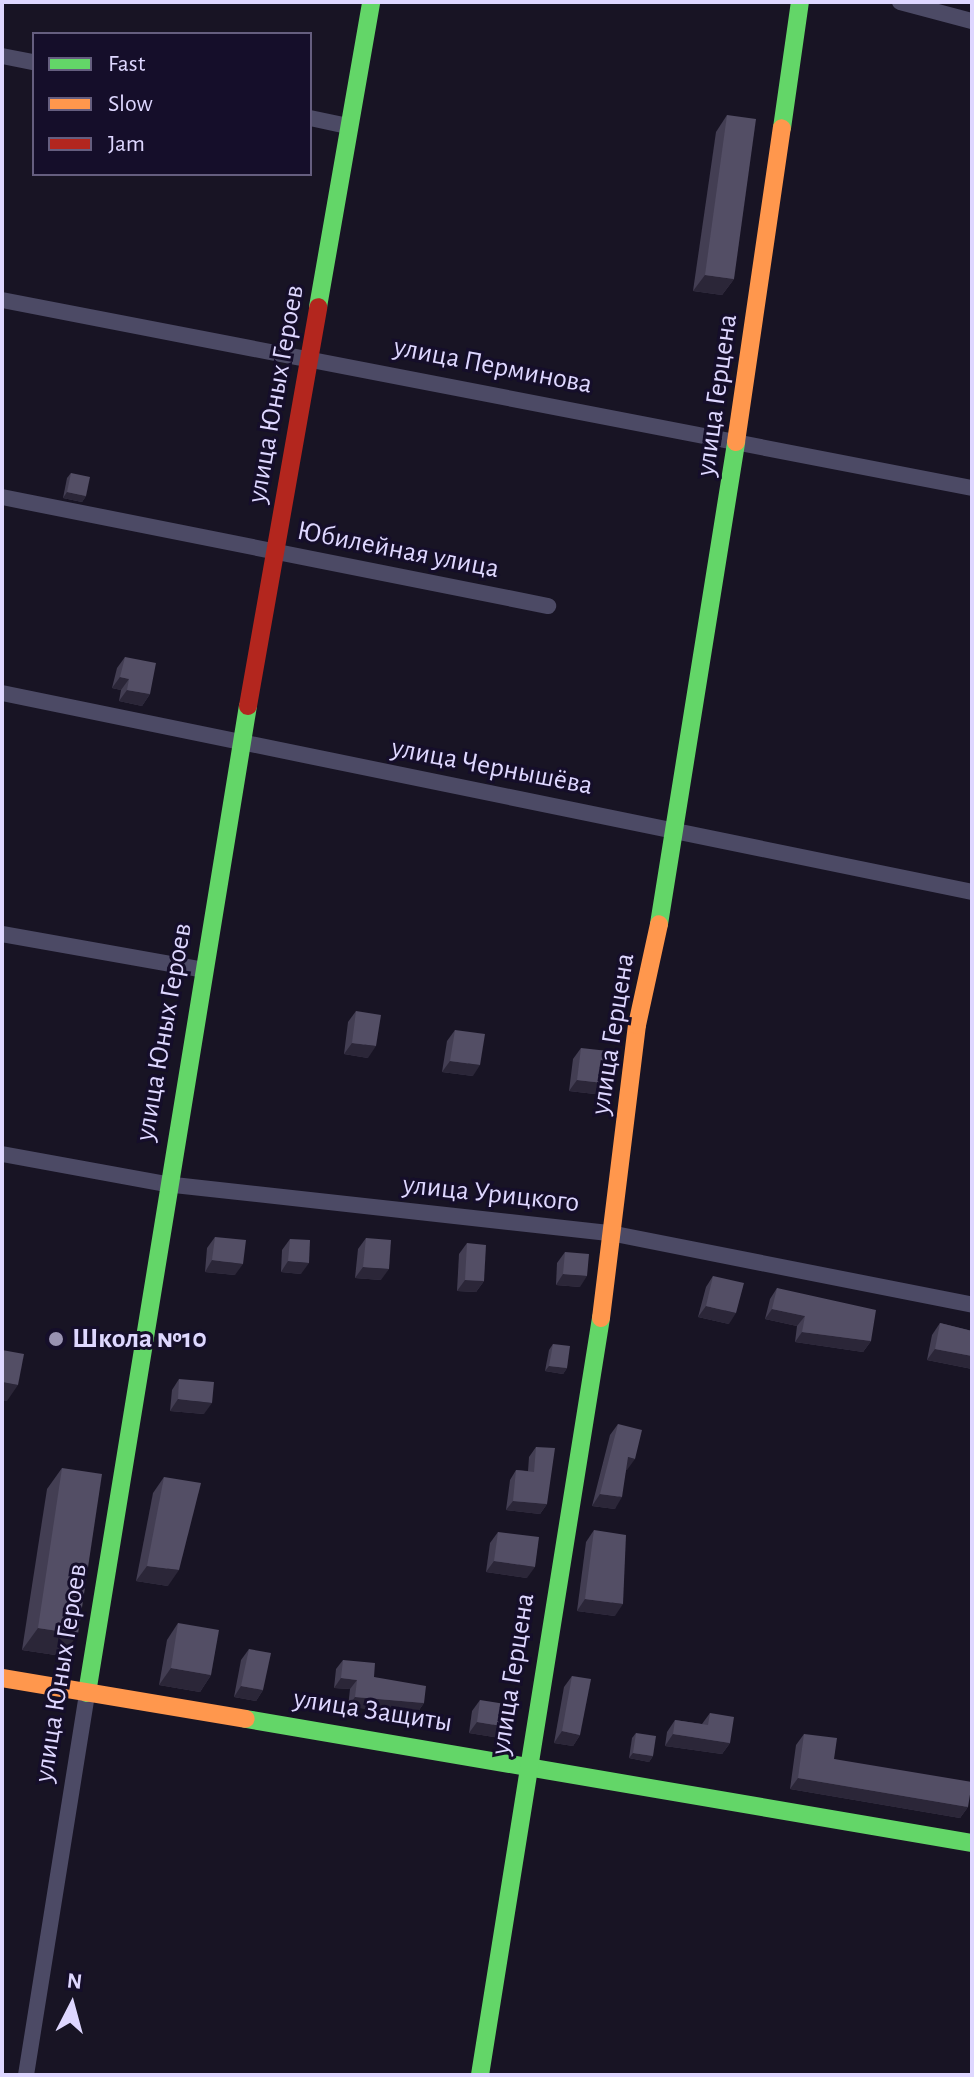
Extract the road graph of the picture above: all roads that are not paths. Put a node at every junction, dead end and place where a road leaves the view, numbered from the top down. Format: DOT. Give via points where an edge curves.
graph roads {
  1 [pos="371,2"];
  2 [pos="800,2"];
  3 [pos="900,2"];
  4 [pos="972,21"];
  5 [pos="2,56"];
  6 [pos="32,62"];
  7 [pos="312,118"];
  8 [pos="348,126"];
  9 [pos="2,300"];
  10 [pos="312,356"];
  11 [pos="739,441"];
  12 [pos="972,488"];
  13 [pos="2,497"];
  14 [pos="278,553"];
  15 [pos="548,606"];
  16 [pos="2,693"];
  17 [pos="243,743"];
  18 [pos="679,832"];
  19 [pos="972,892"];
  20 [pos="2,934"];
  21 [pos="204,970"];
  22 [pos="2,1154"];
  23 [pos="165,1184"];
  24 [pos="615,1234"];
  25 [pos="972,1305"];
  26 [pos="2,1678"];
  27 [pos="87,1693"];
  28 [pos="526,1763"];
  29 [pos="972,1843"];
  30 [pos="26,2075"];
  31 [pos="480,2075"];
  1 -- 8 [label="street, улица Юных Героев"];
  2 -- 11 [label="street, улица Герцена"];
  3 -- 4 [label="street"];
  5 -- 6 [label="street"];
  7 -- 8 [label="street"];
  8 -- 10 [label="street, улица Юных Героев"];
  9 -- 10 [label="street, улица Перминова"];
  10 -- 11 [label="street, улица Перминова"];
  10 -- 14 [label="street, улица Юных Героев"];
  11 -- 12 [label="street, улица Перминова"];
  11 -- 18 [label="street, улица Герцена"];
  13 -- 14 [label="street, Юбилейная улица"];
  14 -- 15 [label="street, Юбилейная улица"];
  14 -- 17 [label="street, улица Юных Героев"];
  16 -- 17 [label="street, улица Чернышёва"];
  17 -- 18 [label="street, улица Чернышёва"];
  17 -- 21 [label="street, улица Юных Героев"];
  18 -- 19 [label="street, улица Чернышёва"];
  18 -- 24 [label="street, улица Герцена" via="637,1025"];
  20 -- 21 [label="street"];
  21 -- 23 [label="street, улица Юных Героев"];
  22 -- 23 [label="street, улица Урицкого"];
  23 -- 24 [label="street, улица Урицкого"];
  23 -- 27 [label="street, улица Юных Героев"];
  24 -- 25 [label="street, улица Урицкого"];
  24 -- 28 [label="street, улица Герцена"];
  26 -- 27 [label="street, улица Защиты"];
  27 -- 28 [label="street, улица Защиты"];
  27 -- 30 [label="street, улица Юных Героев"];
  28 -- 29 [label="street, улица Защиты"];
  28 -- 31 [label="street, улица Герцена"];
}
